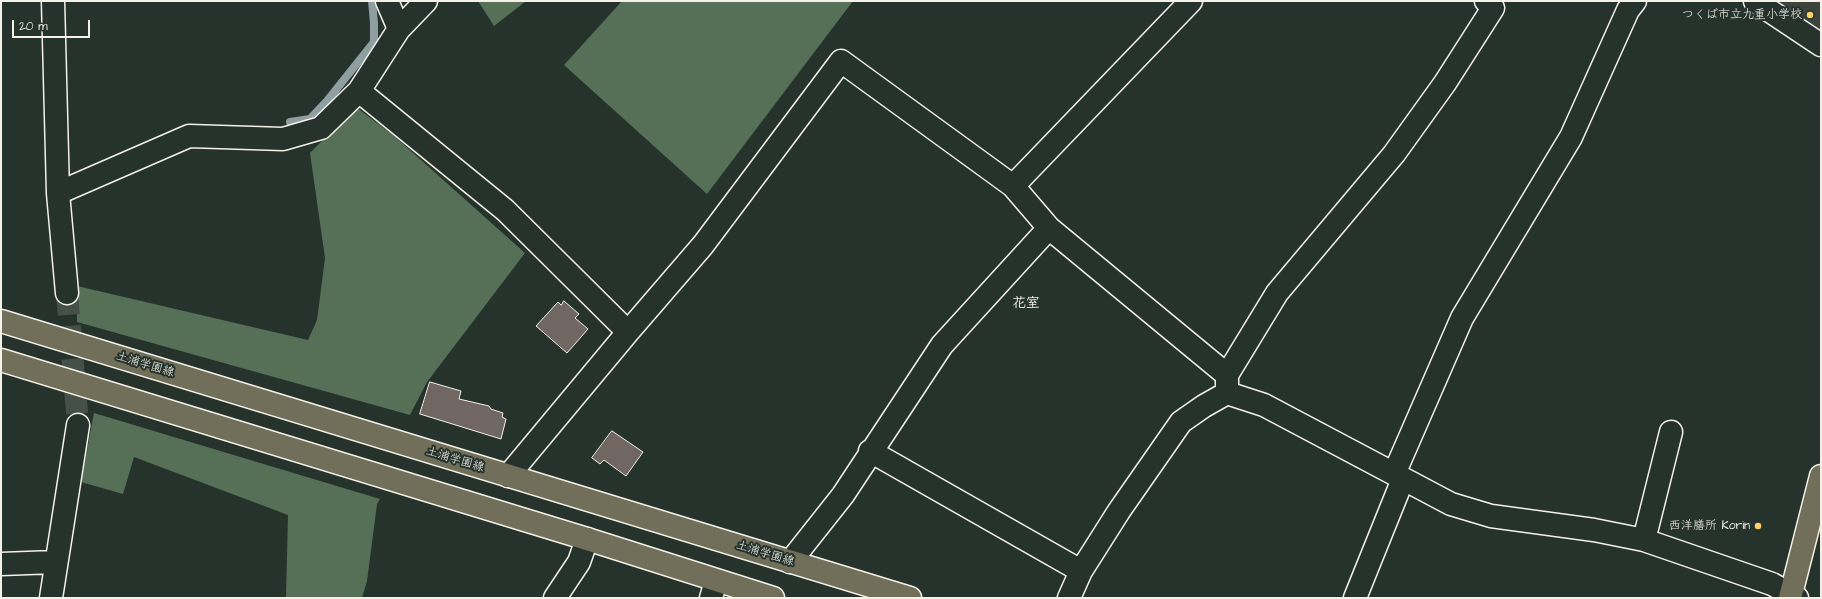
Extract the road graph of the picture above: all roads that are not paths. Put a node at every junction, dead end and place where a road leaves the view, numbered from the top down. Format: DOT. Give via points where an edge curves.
graph roads {
  1 [pos="53,1"];
  2 [pos="387,1"];
  3 [pos="426,1"];
  4 [pos="1191,1"];
  5 [pos="1486,1"];
  6 [pos="1635,1"];
  7 [pos="1755,1"];
  8 [pos="399,29"];
  9 [pos="1821,45"];
  10 [pos="359,91"];
  11 [pos="1013,186"];
  12 [pos="58,193"];
  13 [pos="1049,228"];
  14 [pos="67,293"];
  15 [pos="1,321"];
  16 [pos="628,332"];
  17 [pos="1,360"];
  18 [pos="1227,384"];
  19 [pos="78,426"];
  20 [pos="1671,432"];
  21 [pos="870,451"];
  22 [pos="508,476"];
  23 [pos="1399,476"];
  24 [pos="1821,476"];
  25 [pos="587,539"];
  26 [pos="1644,540"];
  27 [pos="55,562"];
  28 [pos="790,562"];
  29 [pos="1,564"];
  30 [pos="1081,571"];
  31 [pos="713,589"];
  32 [pos="1792,597"];
  33 [pos="51,598"];
  34 [pos="555,598"];
  35 [pos="773,598"];
  36 [pos="910,598"];
  37 [pos="1069,598"];
  38 [pos="1355,598"];
  1 -- 12 [label="street"];
  2 -- 8 [label="street"];
  3 -- 8 [label="street"];
  4 -- 11 [label="street"];
  5 -- 18 [label="street" via="1493,8 1445,83 1394,154 1277,293"];
  6 -- 23 [label="street" via="1628,10 1571,136 1462,318"];
  7 -- 9 [label="street"];
  8 -- 10 [label="street"];
  10 -- 12 [label="street" via="321,128 283,139 189,136"];
  10 -- 16 [label="street" via="505,210"];
  11 -- 13 [label="street"];
  11 -- 16 [label="street" via="841,61 703,245"];
  12 -- 14 [label="street"];
  13 -- 18 [label="street"];
  13 -- 21 [label="street" via="942,346"];
  15 -- 22 [label="main road, 土浦学園線"];
  16 -- 22 [label="street"];
  17 -- 25 [label="main road"];
  18 -- 23 [label="street"];
  18 -- 30 [label="street" via="1204,406 1181,422"];
  19 -- 27 [label="street"];
  20 -- 26 [label="street"];
  21 -- 28 [label="street" via="843,495"];
  21 -- 30 [label="street"];
  22 -- 28 [label="main road, 土浦学園線"];
  23 -- 26 [label="street" via="1451,504 1491,516 1594,530"];
  23 -- 38 [label="street"];
  24 -- 32 [label="main road"];
  25 -- 31 [label="main road"];
  25 -- 34 [label="street" via="579,562"];
  26 -- 32 [label="street" via="1772,584"];
  27 -- 29 [label="street"];
  27 -- 33 [label="street"];
  28 -- 36 [label="main road, 土浦学園線"];
  30 -- 37 [label="street"];
  31 -- 35 [label="main road"];
}
